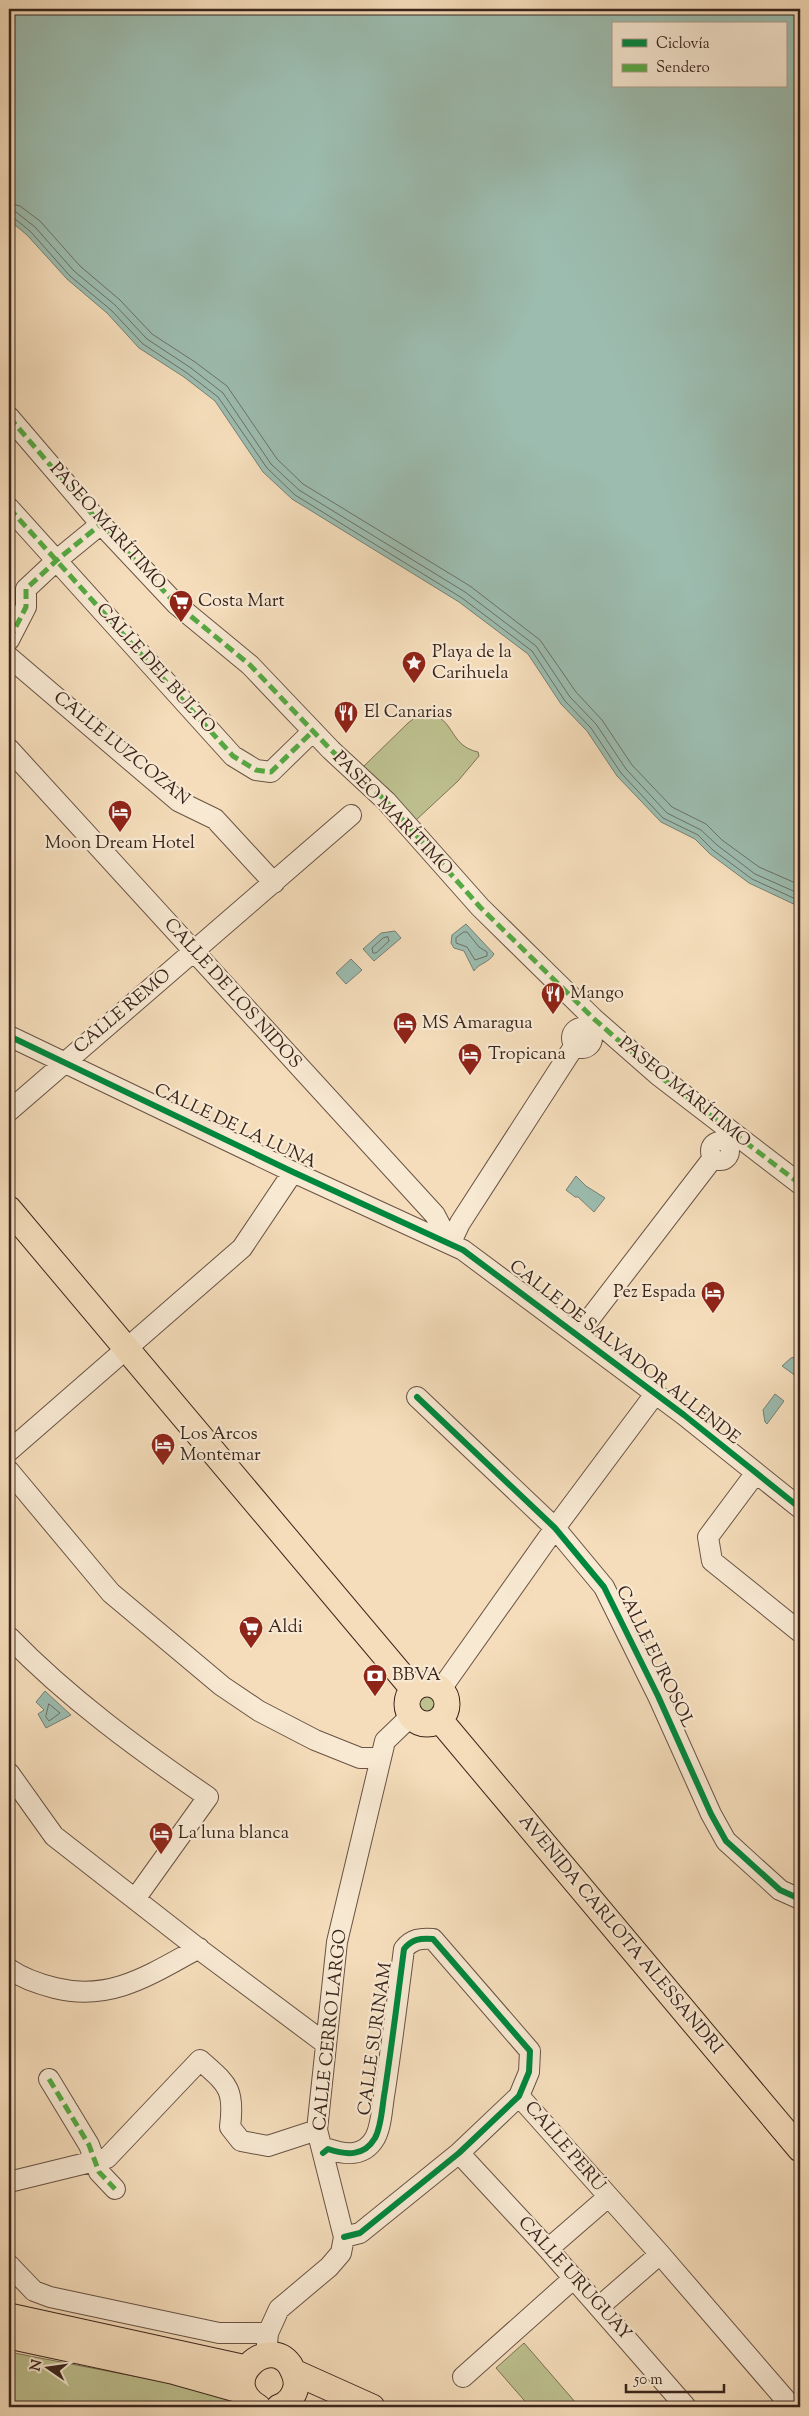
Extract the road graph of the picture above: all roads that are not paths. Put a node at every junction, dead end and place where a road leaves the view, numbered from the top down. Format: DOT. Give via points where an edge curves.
graph roads {
  1 [pos="9,418"];
  2 [pos="9,508"];
  3 [pos="101,524"];
  4 [pos="57,560"];
  5 [pos="9,640"];
  6 [pos="9,657"];
  7 [pos="314,731"];
  8 [pos="9,749"];
  9 [pos="351,815"];
  10 [pos="274,883"];
  11 [pos="194,952"];
  12 [pos="9,1036"];
  13 [pos="575,1045"];
  14 [pos="63,1062"];
  15 [pos="9,1111"];
  16 [pos="713,1158"];
  17 [pos="292,1172"];
  18 [pos="800,1184"];
  19 [pos="9,1209"];
  20 [pos="450,1244"];
  21 [pos="578,1334"];
  22 [pos="126,1350"];
  23 [pos="655,1394"];
  24 [pos="417,1397"];
  25 [pos="9,1451"];
  26 [pos="9,1471"];
  27 [pos="755,1474"];
  28 [pos="800,1508"];
  29 [pos="555,1528"];
  30 [pos="800,1632"];
  31 [pos="9,1637"];
  32 [pos="412,1689"];
  33 [pos="442,1689"];
  34 [pos="411,1716"];
  35 [pos="440,1720"];
  36 [pos="381,1758"];
  37 [pos="9,1773"];
  38 [pos="135,1899"];
  39 [pos="800,1899"];
  40 [pos="199,1948"];
  41 [pos="9,1969"];
  42 [pos="326,2044"];
  43 [pos="49,2079"];
  44 [pos="519,2096"];
  45 [pos="317,2130"];
  46 [pos="800,2149"];
  47 [pos="459,2152"];
  48 [pos="323,2153"];
  49 [pos="95,2161"];
  50 [pos="9,2182"];
  51 [pos="115,2189"];
  52 [pos="608,2197"];
  53 [pos="344,2237"];
  54 [pos="548,2249"];
  55 [pos="660,2254"];
  56 [pos="9,2265"];
  57 [pos="574,2278"];
  58 [pos="599,2307"];
  59 [pos="9,2316"];
  60 [pos="9,2336"];
  61 [pos="256,2371"];
  62 [pos="294,2372"];
  63 [pos="463,2376"];
  64 [pos="286,2407"];
  65 [pos="372,2407"];
  66 [pos="686,2407"];
  67 [pos="792,2407"];
  1 -- 3 [label="street, PASEO MARÍTIMO"];
  2 -- 4 [label="street, CALLE DEL BULTO"];
  3 -- 4 [label="street"];
  3 -- 7 [label="street, PASEO MARÍTIMO" via="176,604 250,665"];
  4 -- 5 [label="street" via="26,589 26,607"];
  4 -- 7 [label="street, CALLE DEL BULTO" via="233,756 256,770 271,772"];
  6 -- 10 [label="street, CALLE LUZCOZAN" via="178,801 216,819"];
  7 -- 18 [label="street, PASEO MARÍTIMO" via="373,788 480,907 592,1018 658,1075"];
  8 -- 11 [label="street, CALLE DE LOS NIDOS"];
  9 -- 10 [label="street, CALLE REMO"];
  10 -- 11 [label="street, CALLE REMO"];
  11 -- 14 [label="street, CALLE REMO"];
  11 -- 20 [label="street, CALLE DE LOS NIDOS" via="434,1215"];
  12 -- 14 [label="street, CALLE DE LA LUNA"];
  13 -- 20 [label="street" via="460,1223"];
  14 -- 15 [label="street, CALLE REMO"];
  14 -- 17 [label="street, CALLE DE LA LUNA"];
  16 -- 21 [label="street"];
  17 -- 20 [label="street, CALLE DE LA LUNA"];
  17 -- 22 [label="street" via="242,1248"];
  19 -- 22 [label="main road"];
  20 -- 21 [label="street, CALLE DE SALVADOR ALLENDE" via="463,1250"];
  21 -- 23 [label="street, CALLE DE SALVADOR ALLENDE"];
  22 -- 25 [label="street"];
  22 -- 32 [label="main road"];
  23 -- 27 [label="street, CALLE DE SALVADOR ALLENDE"];
  23 -- 29 [label="street"];
  24 -- 29 [label="street, CALLE EUROSOL"];
  26 -- 36 [label="street" via="110,1594 222,1686 259,1712 315,1740 360,1758"];
  27 -- 28 [label="street, CALLE DE SALVADOR ALLENDE"];
  27 -- 30 [label="street" via="708,1537 712,1561"];
  29 -- 33 [label="street"];
  29 -- 39 [label="street, CALLE EUROSOL" via="604,1587 726,1841 780,1890"];
  31 -- 38 [label="street" via="42,1671 208,1798"];
  32 -- 33 [label="main road" via="425,1683"];
  32 -- 34 [label="main road" via="406,1702"];
  33 -- 35 [label="main road" via="447,1707"];
  34 -- 35 [label="main road" via="425,1724"];
  34 -- 36 [label="street, CALLE CERRO LARGO" via="385,1741"];
  35 -- 46 [label="main road, AVENIDA CARLOTA ALESSANDRI"];
  36 -- 42 [label="street, CALLE CERRO LARGO" via="337,1942"];
  37 -- 38 [label="street" via="54,1836"];
  38 -- 40 [label="street"];
  40 -- 41 [label="street" via="140,1980 101,1992 74,1993 48,1987"];
  40 -- 42 [label="street"];
  42 -- 45 [label="street, CALLE CERRO LARGO"];
  43 -- 49 [label="street"];
  44 -- 47 [label="street, CALLE SURINAM"];
  44 -- 48 [label="street, CALLE SURINAM" via="529,2072 530,2051 433,1939 420,1938 409,1942 404,1949 394,2034 375,2138 359,2153 349,2155 328,2149"];
  44 -- 52 [label="street, CALLE PERÚ"];
  45 -- 48 [label="street, CALLE CERRO LARGO"];
  45 -- 49 [label="street" via="268,2146 241,2141 230,2126 233,2104 229,2090 200,2060 108,2158"];
  47 -- 53 [label="street, CALLE SURINAM" via="360,2233"];
  47 -- 54 [label="street, CALLE URUGUAY"];
  48 -- 53 [label="street, CALLE CERRO LARGO"];
  49 -- 50 [label="street"];
  49 -- 51 [label="street" via="99,2172"];
  52 -- 54 [label="street, CALLE PERÚ"];
  52 -- 55 [label="street, CALLE PERÚ"];
  53 -- 61 [label="street" via="341,2254 329,2268 279,2310"];
  54 -- 57 [label="street, CALLE URUGUAY"];
  55 -- 58 [label="street"];
  55 -- 67 [label="street, CALLE PERÚ"];
  56 -- 61 [label="street" via="34,2292 219,2333"];
  57 -- 58 [label="street, CALLE URUGUAY"];
  57 -- 63 [label="street"];
  58 -- 66 [label="street, CALLE URUGUAY"];
  59 -- 61 [label="main road"];
  60 -- 61 [label="main road" via="172,2371"];
  61 -- 62 [label="main road" via="283,2359"];
  62 -- 64 [label="main road" via="296,2385"];
  62 -- 65 [label="main road"];
}
